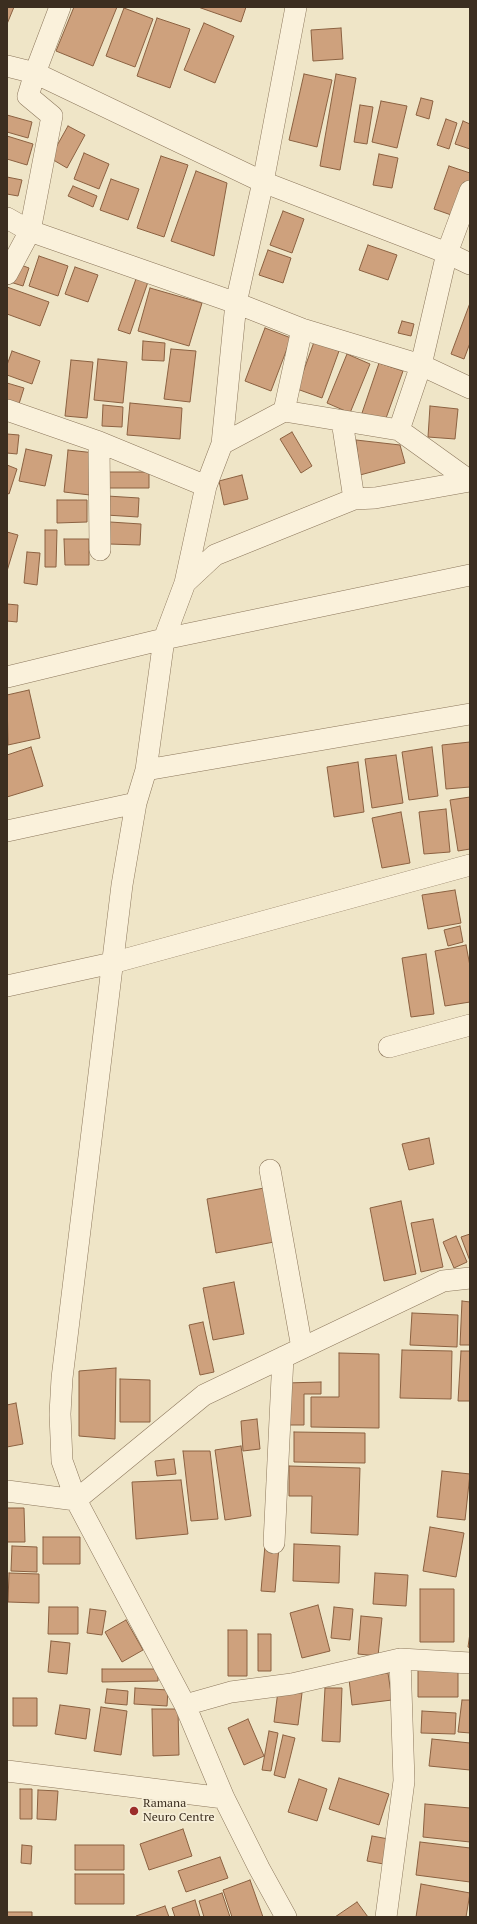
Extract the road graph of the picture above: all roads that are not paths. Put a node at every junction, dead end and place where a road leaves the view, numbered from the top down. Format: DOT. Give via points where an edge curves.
graph roads {
  1 [pos="60,7"];
  2 [pos="296,7"];
  3 [pos="7,66"];
  4 [pos="35,74"];
  5 [pos="263,182"];
  6 [pos="470,191"];
  7 [pos="7,218"];
  8 [pos="30,231"];
  9 [pos="447,253"];
  10 [pos="470,264"];
  11 [pos="7,274"];
  12 [pos="236,303"];
  13 [pos="302,329"];
  14 [pos="421,365"];
  15 [pos="470,388"];
  16 [pos="7,410"];
  17 [pos="284,411"];
  18 [pos="342,421"];
  19 [pos="399,430"];
  20 [pos="99,442"];
  21 [pos="222,444"];
  22 [pos="470,481"];
  23 [pos="206,486"];
  24 [pos="354,499"];
  25 [pos="100,550"];
  26 [pos="470,575"];
  27 [pos="185,583"];
  28 [pos="164,639"];
  29 [pos="7,677"];
  30 [pos="470,714"];
  31 [pos="146,770"];
  32 [pos="136,803"];
  33 [pos="7,831"];
  34 [pos="470,865"];
  35 [pos="112,963"];
  36 [pos="7,986"];
  37 [pos="470,1025"];
  38 [pos="389,1046"];
  39 [pos="270,1170"];
  40 [pos="470,1278"];
  41 [pos="302,1348"];
  42 [pos="283,1357"];
  43 [pos="7,1491"];
  44 [pos="76,1500"];
  45 [pos="274,1543"];
  46 [pos="400,1659"];
  47 [pos="470,1663"];
  48 [pos="184,1705"];
  49 [pos="7,1771"];
  50 [pos="224,1798"];
  51 [pos="286,1917"];
  52 [pos="386,1917"];
  1 -- 4 [label="street"];
  2 -- 5 [label="street"];
  3 -- 4 [label="street"];
  4 -- 5 [label="street"];
  4 -- 8 [label="street" via="28,96 52,116"];
  5 -- 9 [label="street"];
  5 -- 12 [label="street"];
  6 -- 9 [label="street"];
  7 -- 8 [label="street"];
  8 -- 11 [label="street"];
  8 -- 12 [label="street"];
  9 -- 10 [label="street"];
  9 -- 14 [label="street"];
  12 -- 13 [label="street"];
  12 -- 21 [label="street"];
  13 -- 14 [label="street"];
  13 -- 17 [label="street"];
  14 -- 15 [label="street"];
  14 -- 19 [label="street"];
  16 -- 20 [label="street"];
  17 -- 18 [label="street"];
  17 -- 21 [label="street"];
  18 -- 19 [label="street"];
  18 -- 24 [label="street"];
  19 -- 22 [label="street"];
  20 -- 23 [label="street"];
  20 -- 25 [label="street"];
  21 -- 23 [label="street"];
  22 -- 24 [label="street" via="375,498"];
  23 -- 27 [label="street"];
  24 -- 27 [label="street" via="215,555"];
  26 -- 28 [label="street"];
  27 -- 28 [label="street"];
  28 -- 29 [label="street"];
  28 -- 31 [label="street"];
  30 -- 31 [label="street"];
  31 -- 32 [label="street"];
  32 -- 33 [label="street"];
  32 -- 35 [label="street"];
  34 -- 35 [label="street"];
  35 -- 36 [label="street"];
  35 -- 44 [label="street" via="62,1378 62,1461"];
  37 -- 38 [label="street"];
  39 -- 41 [label="street"];
  40 -- 41 [label="street" via="443,1281"];
  41 -- 42 [label="street"];
  42 -- 44 [label="street" via="204,1395"];
  42 -- 45 [label="street"];
  43 -- 44 [label="street"];
  44 -- 48 [label="street"];
  46 -- 47 [label="street"];
  46 -- 48 [label="street" via="292,1684 231,1692"];
  46 -- 52 [label="street" via="404,1781"];
  48 -- 50 [label="street"];
  49 -- 50 [label="street"];
  50 -- 51 [label="street"];
}
